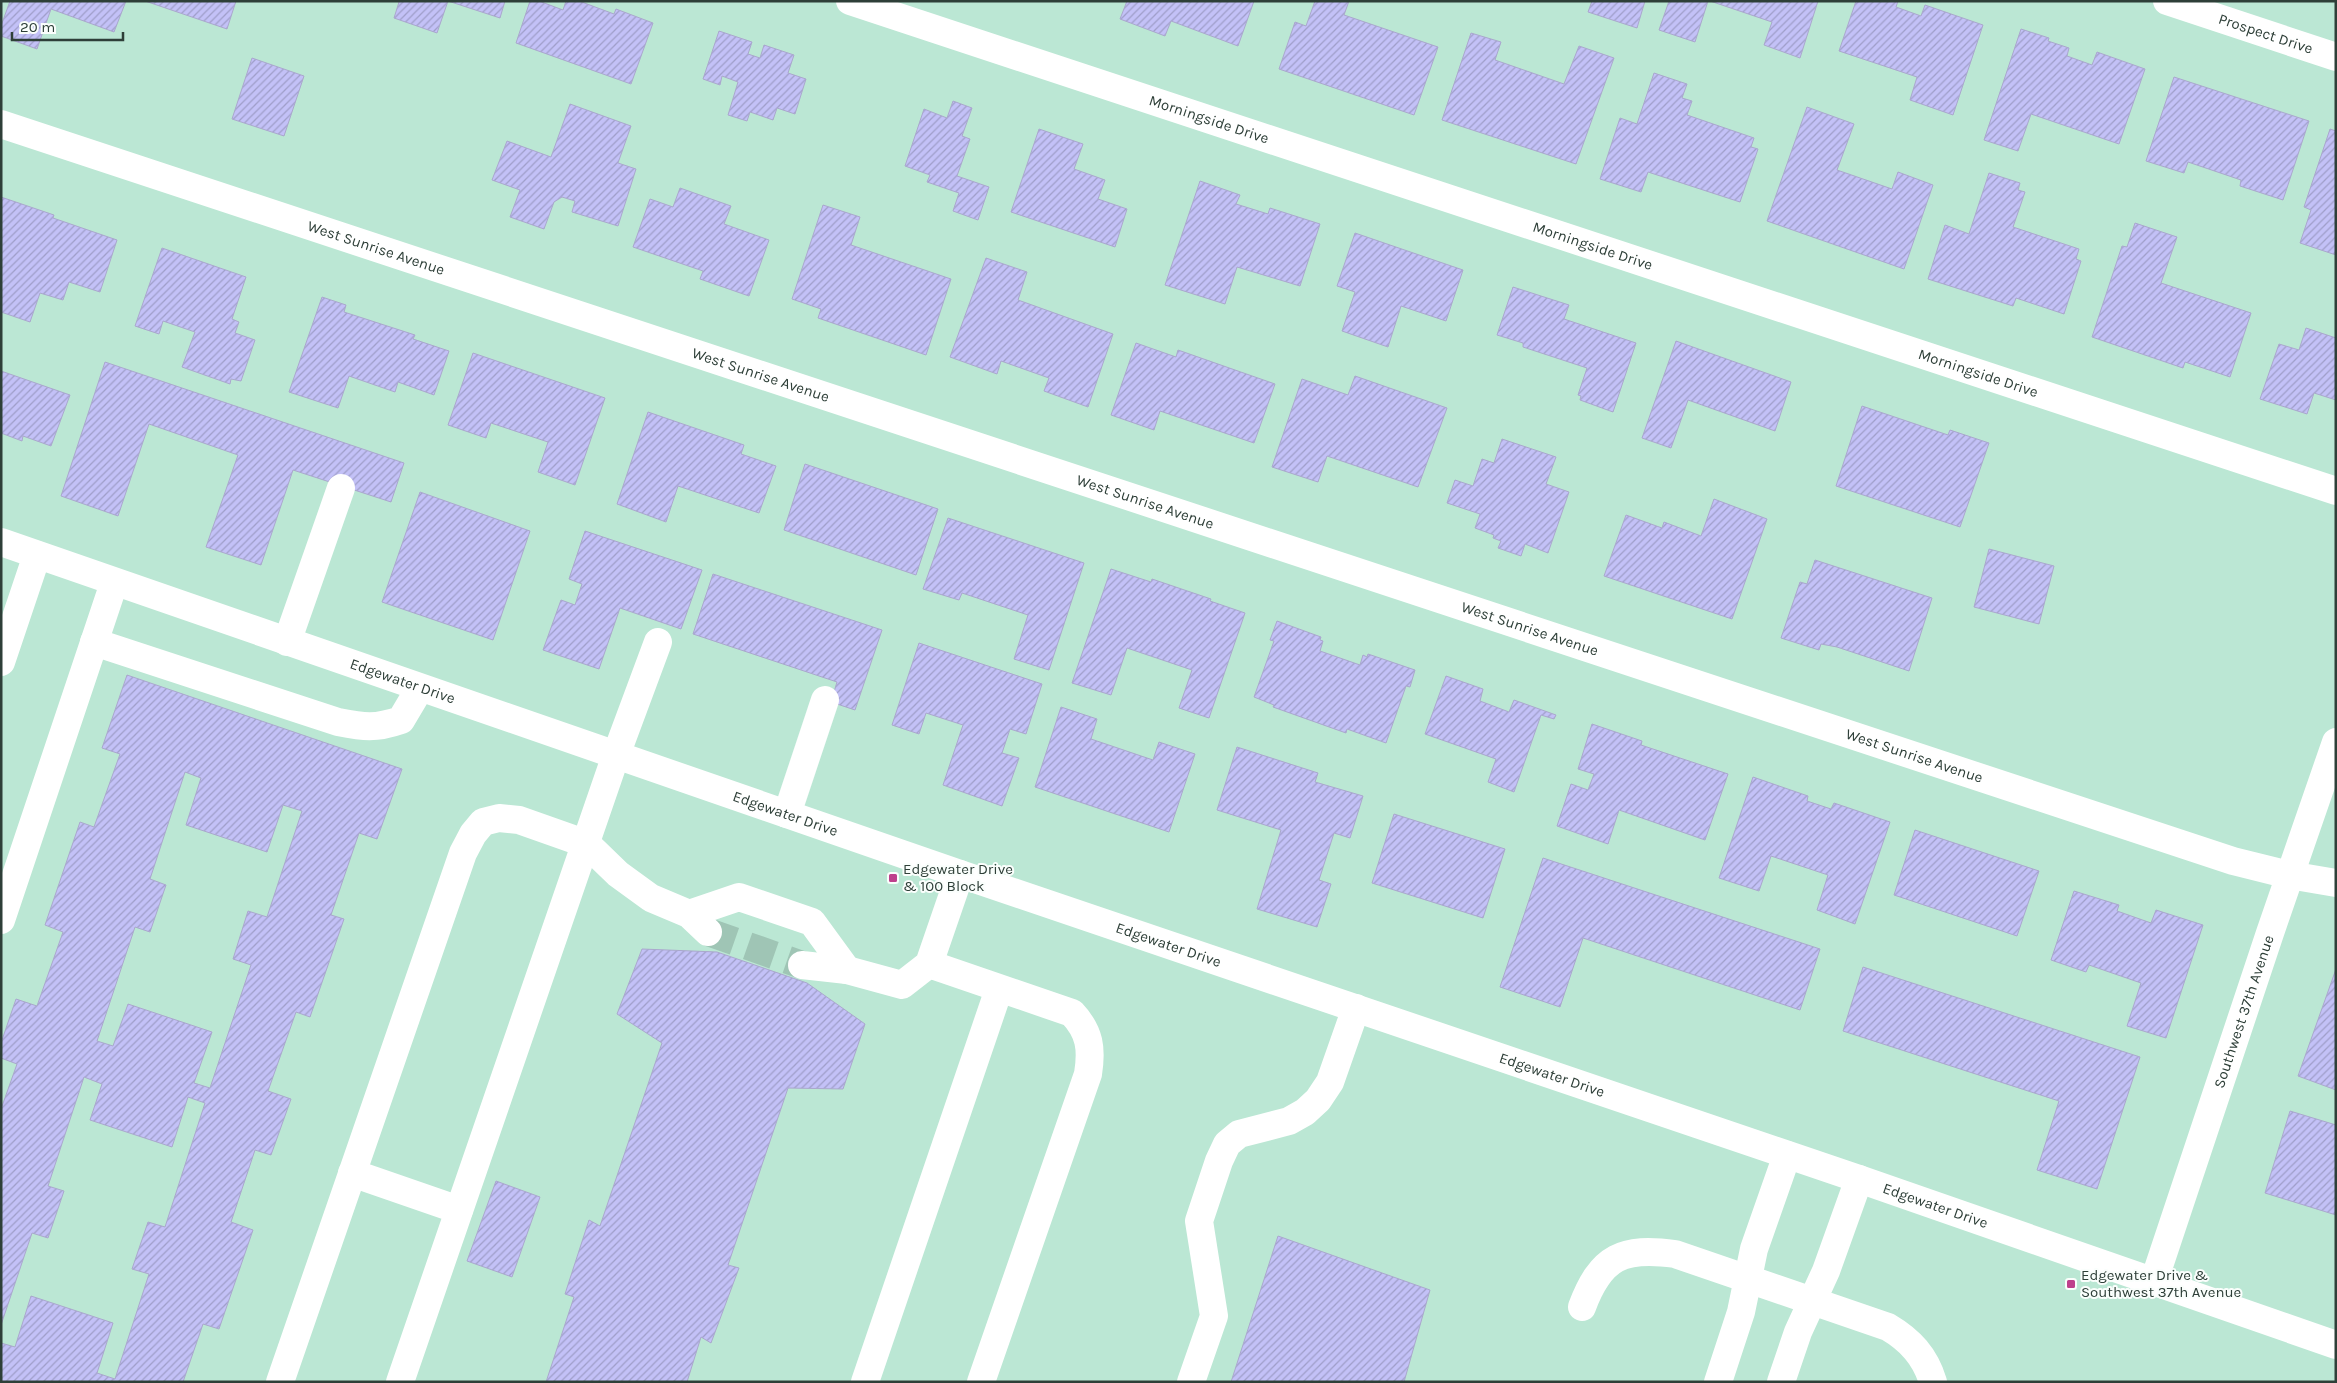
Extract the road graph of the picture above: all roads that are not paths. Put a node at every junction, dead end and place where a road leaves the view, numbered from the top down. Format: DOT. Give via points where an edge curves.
graph roads {
  1 [pos="850,1"];
  2 [pos="2167,1"];
  3 [pos="2336,57"];
  4 [pos="1,124"];
  5 [pos="341,488"];
  6 [pos="2336,491"];
  7 [pos="1,542"];
  8 [pos="37,555"];
  9 [pos="114,583"];
  10 [pos="94,642"];
  11 [pos="287,642"];
  12 [pos="658,642"];
  13 [pos="1,662"];
  14 [pos="420,688"];
  15 [pos="825,700"];
  16 [pos="2336,742"];
  17 [pos="616,755"];
  18 [pos="787,814"];
  19 [pos="587,844"];
  20 [pos="960,874"];
  21 [pos="2290,875"];
  22 [pos="2336,883"];
  23 [pos="689,914"];
  24 [pos="1,920"];
  25 [pos="708,932"];
  26 [pos="929,964"];
  27 [pos="802,965"];
  28 [pos="847,970"];
  29 [pos="999,989"];
  30 [pos="1356,1008"];
  31 [pos="1787,1155"];
  32 [pos="352,1173"];
  33 [pos="1859,1179"];
  34 [pos="459,1210"];
  35 [pos="1749,1278"];
  36 [pos="2154,1282"];
  37 [pos="1812,1300"];
  38 [pos="1582,1307"];
  39 [pos="2336,1345"];
  40 [pos="280,1382"];
  41 [pos="400,1382"];
  42 [pos="865,1382"];
  43 [pos="981,1382"];
  44 [pos="1191,1382"];
  45 [pos="1718,1382"];
  46 [pos="1781,1382"];
  47 [pos="1932,1382"];
  1 -- 6 [label="street, Morningside Drive"];
  2 -- 3 [label="street, Prospect Drive"];
  4 -- 21 [label="street, West Sunrise Avenue" via="1915,757 2233,861"];
  5 -- 11 [label="street"];
  7 -- 8 [label="street, Edgewater Drive"];
  8 -- 9 [label="street, Edgewater Drive"];
  8 -- 13 [label="street"];
  9 -- 10 [label="street"];
  9 -- 11 [label="street, Edgewater Drive"];
  10 -- 14 [label="street" via="338,722 359,726 379,728 401,720"];
  10 -- 24 [label="street"];
  11 -- 14 [label="street, Edgewater Drive"];
  12 -- 17 [label="street"];
  14 -- 17 [label="street, Edgewater Drive"];
  15 -- 18 [label="street"];
  16 -- 21 [label="street, Southwest 37th Avenue"];
  17 -- 18 [label="street, Edgewater Drive"];
  17 -- 19 [label="street"];
  18 -- 20 [label="street, Edgewater Drive"];
  19 -- 23 [label="street" via="618,874 652,898"];
  19 -- 32 [label="street" via="519,820 499,818 483,822 473,834 462,853"];
  19 -- 34 [label="street"];
  20 -- 26 [label="street"];
  20 -- 30 [label="street, Edgewater Drive"];
  21 -- 22 [label="street, West Sunrise Avenue"];
  21 -- 36 [label="street, Southwest 37th Avenue"];
  23 -- 25 [label="street"];
  23 -- 28 [label="street" via="739,897 812,922"];
  26 -- 28 [label="street" via="902,985"];
  26 -- 29 [label="street"];
  27 -- 28 [label="street"];
  29 -- 42 [label="street"];
  29 -- 43 [label="street" via="1072,1013 1085,1027 1091,1056 1088,1074"];
  30 -- 31 [label="street, Edgewater Drive"];
  30 -- 44 [label="street" via="1330,1082 1318,1100 1289,1121 1239,1134 1227,1144 1219,1161 1198,1221 1214,1316"];
  31 -- 33 [label="street, Edgewater Drive"];
  31 -- 35 [label="street" via="1754,1249"];
  32 -- 34 [label="street"];
  32 -- 40 [label="street"];
  33 -- 36 [label="street, Edgewater Drive"];
  33 -- 37 [label="street" via="1826,1271"];
  34 -- 41 [label="street"];
  35 -- 37 [label="street"];
  35 -- 38 [label="street" via="1675,1254 1636,1252 1620,1256 1596,1275"];
  35 -- 45 [label="street"];
  36 -- 39 [label="street, Edgewater Drive"];
  37 -- 46 [label="street"];
  37 -- 47 [label="street" via="1869,1319 1905,1336 1928,1367"];
}
